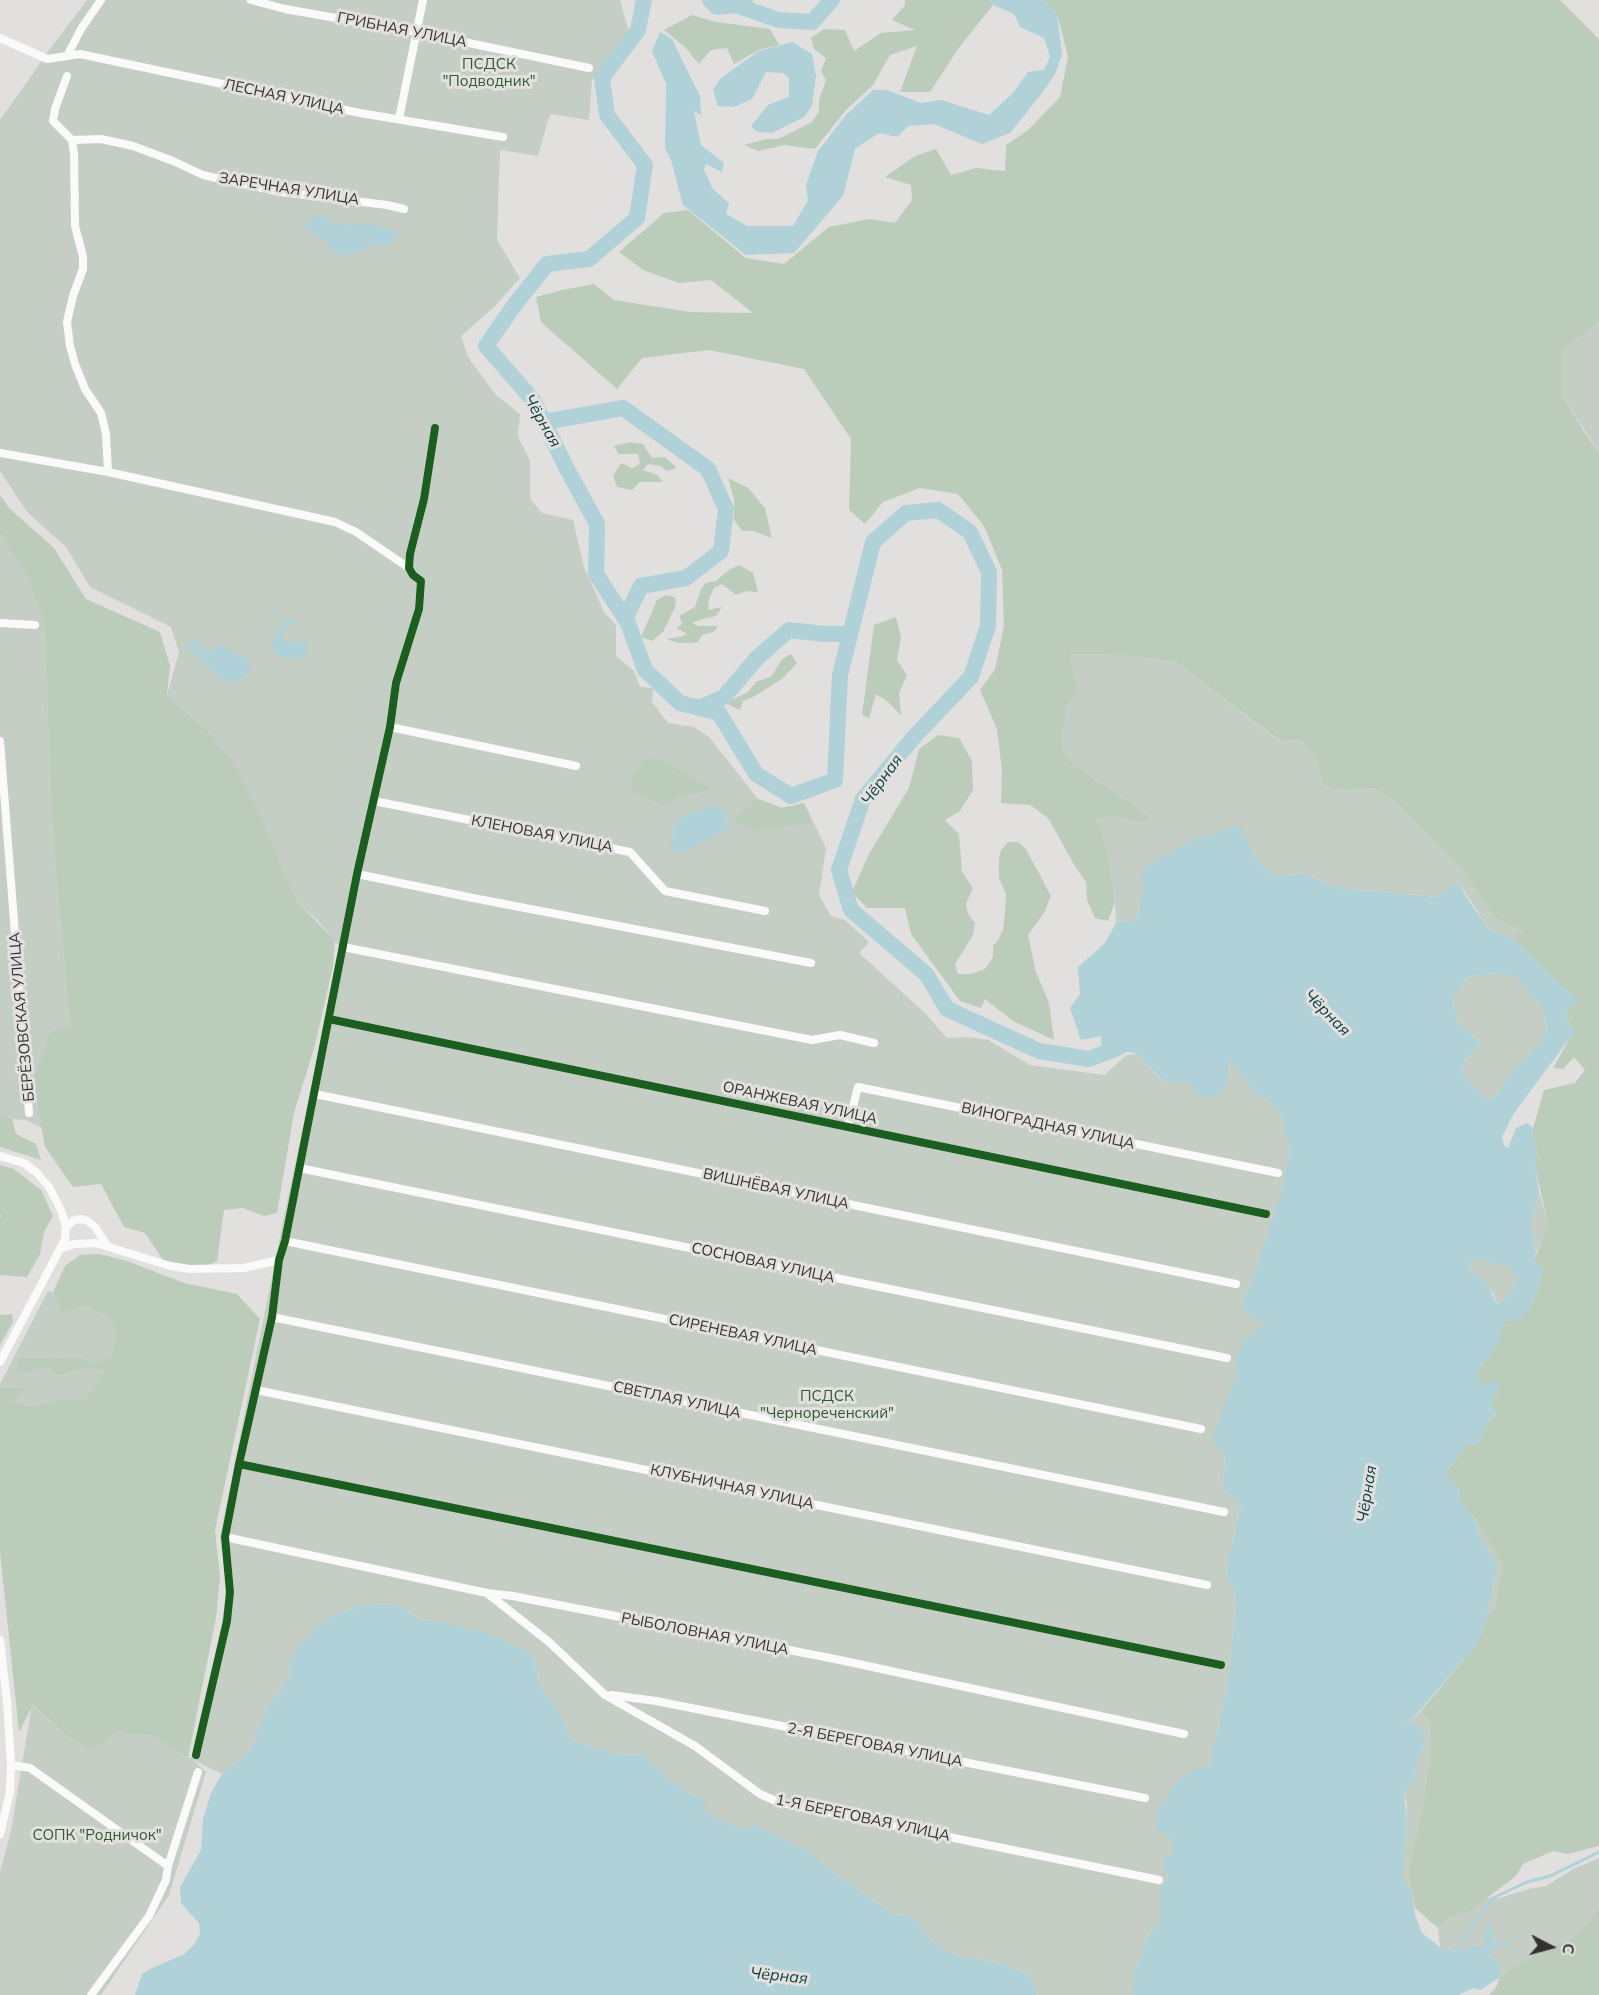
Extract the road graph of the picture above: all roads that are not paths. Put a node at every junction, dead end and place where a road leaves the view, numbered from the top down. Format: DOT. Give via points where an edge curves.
graph roads {
  1 [pos="101,0"];
  2 [pos="250,0"];
  3 [pos="423,0"];
  4 [pos="416,32"];
  5 [pos="0,38"];
  6 [pos="67,56"];
  7 [pos="589,68"];
  8 [pos="67,76"];
  9 [pos="399,119"];
  10 [pos="503,137"];
  11 [pos="72,140"];
  12 [pos="404,210"];
  13 [pos="435,428"];
  14 [pos="0,453"];
  15 [pos="108,472"];
  16 [pos="409,568"];
  17 [pos="0,622"];
  18 [pos="35,625"];
  19 [pos="390,727"];
  20 [pos="0,741"];
  21 [pos="576,766"];
  22 [pos="374,801"];
  23 [pos="357,873"];
  24 [pos="765,911"];
  25 [pos="343,947"];
  26 [pos="811,963"];
  27 [pos="329,1019"];
  28 [pos="874,1043"];
  29 [pos="315,1094"];
  30 [pos="29,1113"];
  31 [pos="848,1126"];
  32 [pos="0,1156"];
  33 [pos="299,1168"];
  34 [pos="1278,1173"];
  35 [pos="1266,1214"];
  36 [pos="66,1227"];
  37 [pos="285,1241"];
  38 [pos="107,1246"];
  39 [pos="60,1249"];
  40 [pos="279,1260"];
  41 [pos="1236,1284"];
  42 [pos="272,1317"];
  43 [pos="1227,1358"];
  44 [pos="0,1362"];
  45 [pos="256,1390"];
  46 [pos="1201,1429"];
  47 [pos="239,1464"];
  48 [pos="1224,1512"];
  49 [pos="225,1537"];
  50 [pos="1208,1585"];
  51 [pos="487,1593"];
  52 [pos="0,1640"];
  53 [pos="1221,1665"];
  54 [pos="605,1695"];
  55 [pos="1184,1734"];
  56 [pos="196,1755"];
  57 [pos="11,1765"];
  58 [pos="198,1772"];
  59 [pos="1145,1798"];
  60 [pos="0,1834"];
  61 [pos="168,1866"];
  62 [pos="1159,1880"];
  63 [pos="91,1995"];
  1 -- 6 [label="street"];
  2 -- 4 [label="street, ГРИБНАЯ УЛИЦА"];
  3 -- 4 [label="street"];
  4 -- 7 [label="street, ГРИБНАЯ УЛИЦА"];
  4 -- 9 [label="street"];
  5 -- 6 [label="street, ЛЕСНАЯ УЛИЦА" via="47,59"];
  6 -- 9 [label="street, ЛЕСНАЯ УЛИЦА" via="80,54"];
  8 -- 11 [label="street" via="54,121"];
  9 -- 10 [label="street, ЛЕСНАЯ УЛИЦА"];
  11 -- 12 [label="street, ЗАРЕЧНАЯ УЛИЦА" via="101,139 133,147 225,180"];
  11 -- 15 [label="street" via="75,225 83,269 67,322 75,364 101,413"];
  13 -- 16 [label="street"];
  14 -- 15 [label="street"];
  15 -- 16 [label="street" via="335,522"];
  16 -- 19 [label="street" via="421,581 419,609 396,683"];
  17 -- 18 [label="street"];
  19 -- 21 [label="street"];
  19 -- 22 [label="street"];
  20 -- 30 [label="street, БЕРЁЗОВСКАЯ УЛИЦА"];
  22 -- 23 [label="street"];
  22 -- 24 [label="street, КЛЕНОВАЯ УЛИЦА" via="630,852 665,891"];
  23 -- 25 [label="street"];
  23 -- 26 [label="street"];
  25 -- 27 [label="street"];
  25 -- 28 [label="street" via="813,1040 840,1035"];
  27 -- 29 [label="street"];
  27 -- 31 [label="street, ОРАНЖЕВАЯ УЛИЦА"];
  29 -- 33 [label="street"];
  29 -- 41 [label="street, ВИШНЁВАЯ УЛИЦА"];
  31 -- 34 [label="street, ВИНОГРАДНАЯ УЛИЦА" via="858,1087"];
  31 -- 35 [label="street, ОРАНЖЕВАЯ УЛИЦА"];
  32 -- 36 [label="street" via="24,1163 37,1173 49,1187"];
  33 -- 37 [label="street"];
  33 -- 43 [label="street, СОСНОВАЯ УЛИЦА"];
  36 -- 38 [label="street" via="74,1220 88,1221"];
  36 -- 39 [label="street"];
  37 -- 40 [label="street"];
  37 -- 46 [label="street, СИРЕНЕВАЯ УЛИЦА"];
  38 -- 39 [label="street" via="87,1242"];
  38 -- 40 [label="street" via="190,1269 244,1268"];
  39 -- 44 [label="street"];
  40 -- 42 [label="street"];
  42 -- 45 [label="street"];
  42 -- 48 [label="street, СВЕТЛАЯ УЛИЦА"];
  45 -- 47 [label="street"];
  45 -- 50 [label="street, КЛУБНИЧНАЯ УЛИЦА"];
  47 -- 49 [label="street"];
  47 -- 53 [label="street"];
  49 -- 51 [label="street, РЫБОЛОВНАЯ УЛИЦА"];
  49 -- 56 [label="street" via="230,1592 227,1621"];
  51 -- 54 [label="street, 1-Я БЕРЕГОВАЯ УЛИЦА" via="549,1642"];
  51 -- 55 [label="street, РЫБОЛОВНАЯ УЛИЦА" via="836,1659"];
  52 -- 57 [label="street"];
  54 -- 59 [label="street, 2-Я БЕРЕГОВАЯ УЛИЦА" via="656,1701"];
  54 -- 62 [label="street, 1-Я БЕРЕГОВАЯ УЛИЦА" via="695,1746 760,1794 778,1802"];
  57 -- 60 [label="street" via="10,1792"];
  57 -- 61 [label="street" via="30,1768"];
  58 -- 61 [label="street"];
  61 -- 63 [label="street" via="166,1880 149,1916"];
}
